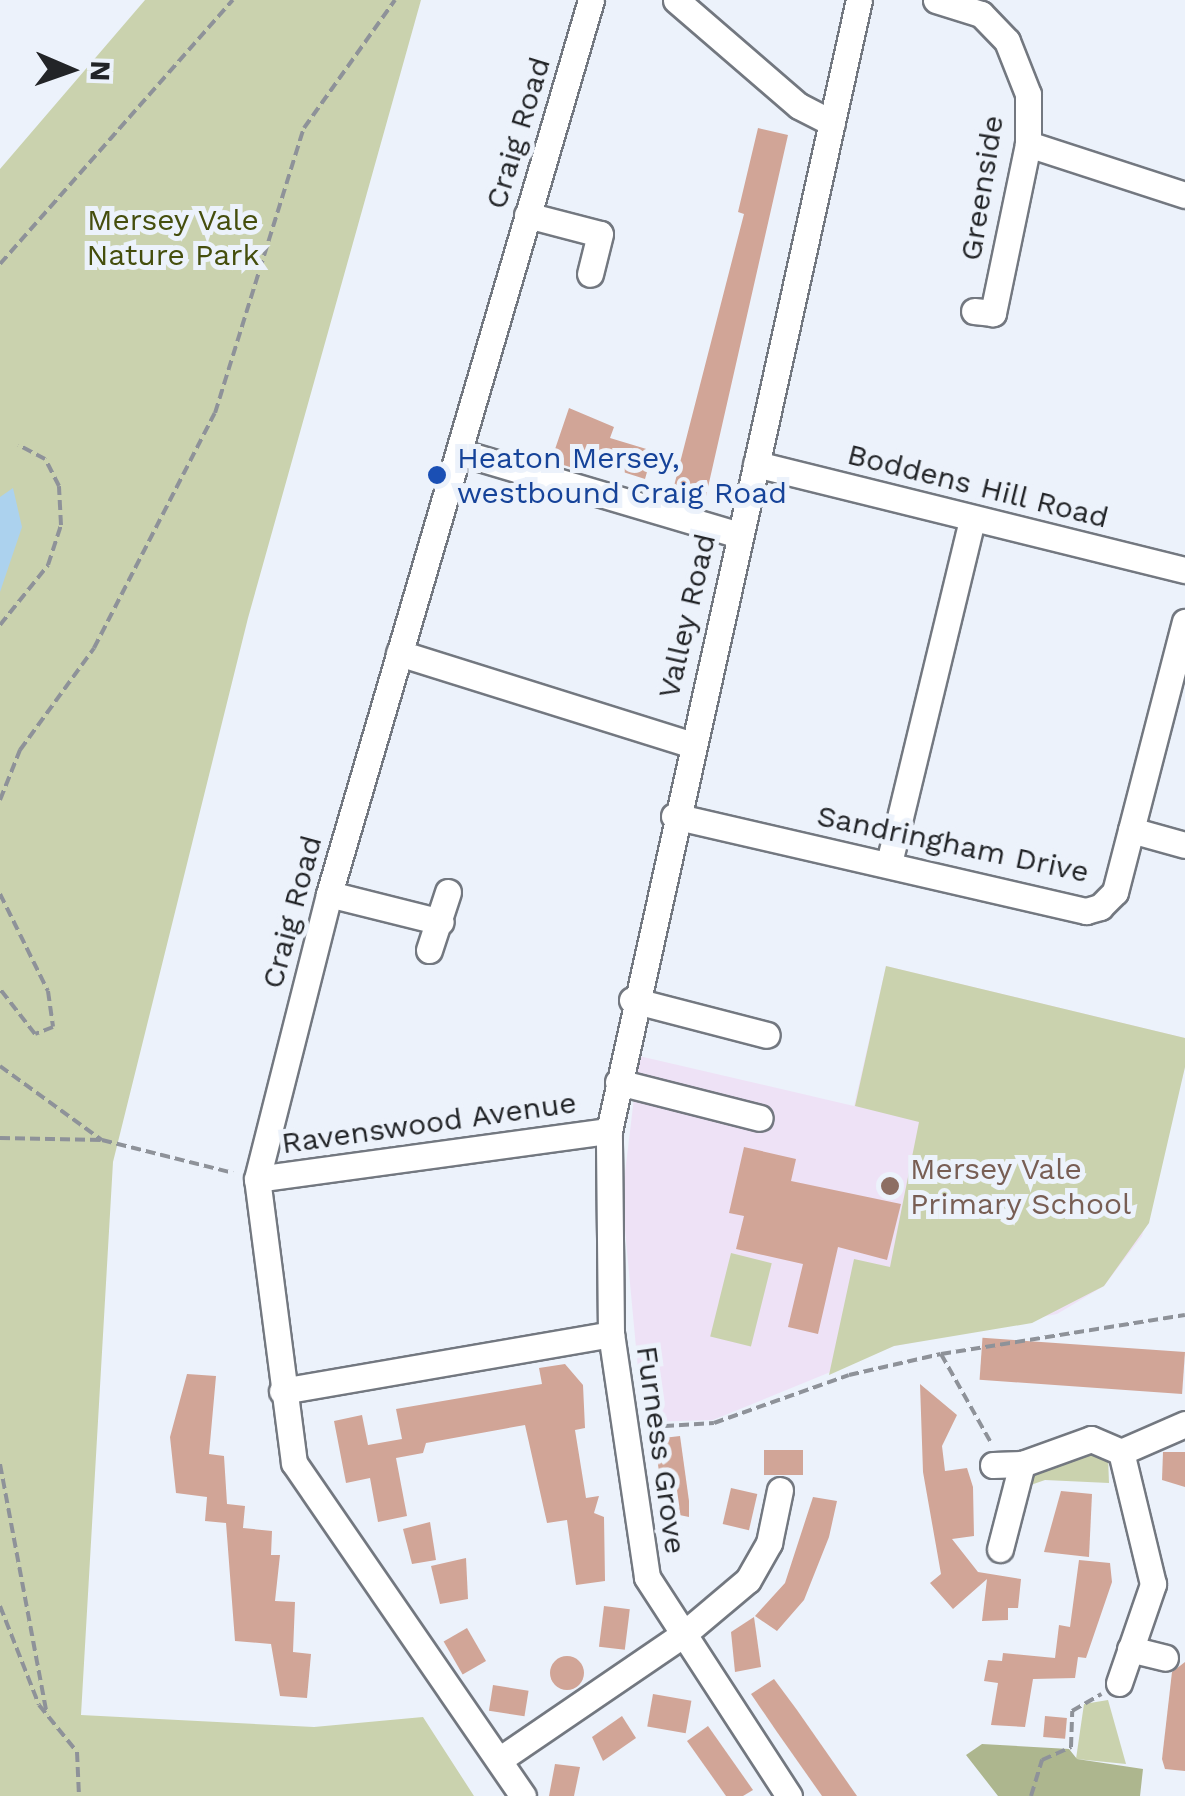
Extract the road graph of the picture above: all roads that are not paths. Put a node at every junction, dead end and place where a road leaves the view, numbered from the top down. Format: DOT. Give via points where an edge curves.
graph roads {
  1 [pos="591,0"];
  2 [pos="676,0"];
  3 [pos="859,0"];
  4 [pos="936,0"];
  5 [pos="984,7"];
  6 [pos="832,122"];
  7 [pos="1028,144"];
  8 [pos="1185,195"];
  9 [pos="527,215"];
  10 [pos="590,274"];
  11 [pos="984,312"];
  12 [pos="459,452"];
  13 [pos="756,464"];
  14 [pos="972,519"];
  15 [pos="739,535"];
  16 [pos="1185,570"];
  17 [pos="1185,622"];
  18 [pos="399,653"];
  19 [pos="690,744"];
  20 [pos="674,816"];
  21 [pos="1131,830"];
  22 [pos="1185,845"];
  23 [pos="889,862"];
  24 [pos="448,892"];
  25 [pos="330,894"];
  26 [pos="441,922"];
  27 [pos="429,950"];
  28 [pos="632,1000"];
  29 [pos="767,1034"];
  30 [pos="618,1082"];
  31 [pos="760,1118"];
  32 [pos="609,1131"];
  33 [pos="257,1179"];
  34 [pos="611,1334"];
  35 [pos="282,1392"];
  36 [pos="1185,1424"];
  37 [pos="1121,1452"];
  38 [pos="780,1490"];
  39 [pos="1000,1550"];
  40 [pos="685,1633"];
  41 [pos="1130,1648"];
  42 [pos="1165,1658"];
  43 [pos="1119,1682"];
  44 [pos="499,1760"];
  45 [pos="523,1796"];
  46 [pos="789,1796"];
  1 -- 9 [label="street, Craig Road"];
  2 -- 6 [label="street" via="800,106"];
  3 -- 6 [label="street, Valley Road"];
  4 -- 5 [label="street, Greenside"];
  5 -- 7 [label="street, Greenside" via="1008,41 1028,94"];
  6 -- 13 [label="street, Valley Road"];
  7 -- 8 [label="street"];
  7 -- 11 [label="street, Greenside"];
  9 -- 10 [label="street" via="600,234"];
  9 -- 12 [label="street, Craig Road"];
  12 -- 15 [label="street"];
  12 -- 18 [label="street, Craig Road"];
  13 -- 14 [label="street, Boddens Hill Road"];
  13 -- 15 [label="street, Valley Road"];
  14 -- 16 [label="street, Boddens Hill Road"];
  14 -- 23 [label="street"];
  15 -- 19 [label="street, Valley Road"];
  17 -- 21 [label="street, Sandringham Drive"];
  18 -- 19 [label="street"];
  18 -- 25 [label="street, Craig Road"];
  19 -- 20 [label="street, Valley Road"];
  20 -- 23 [label="street, Sandringham Drive"];
  20 -- 28 [label="street, Valley Road"];
  21 -- 22 [label="street"];
  21 -- 23 [label="street, Sandringham Drive" via="1115,892 1086,911"];
  24 -- 26 [label="street"];
  25 -- 26 [label="street"];
  25 -- 33 [label="street, Craig Road"];
  26 -- 27 [label="street"];
  28 -- 29 [label="street"];
  28 -- 30 [label="street, Valley Road"];
  30 -- 31 [label="street"];
  30 -- 32 [label="street, Valley Road"];
  32 -- 33 [label="street, Ravenswood Avenue"];
  32 -- 34 [label="street, Furness Grove"];
  33 -- 35 [label="street, Craig Road"];
  34 -- 35 [label="street"];
  34 -- 40 [label="street, Furness Grove" via="646,1577"];
  35 -- 44 [label="street, Craig Road" via="294,1463"];
  36 -- 37 [label="street"];
  37 -- 39 [label="street" via="1091,1439 1006,1464 1015,1492"];
  37 -- 41 [label="street" via="1153,1584"];
  38 -- 40 [label="street" via="768,1543 748,1580"];
  40 -- 44 [label="street"];
  40 -- 46 [label="street, Furness Grove"];
  41 -- 42 [label="street"];
  41 -- 43 [label="street"];
  44 -- 45 [label="street, Craig Road"];
}
